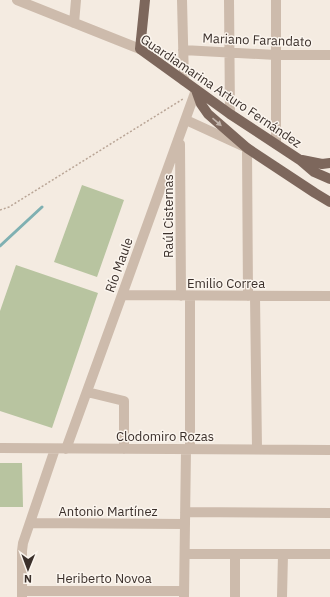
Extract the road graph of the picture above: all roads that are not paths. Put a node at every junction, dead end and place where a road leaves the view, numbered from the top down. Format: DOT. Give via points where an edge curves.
graph roads {
  1 [pos="76,0"];
  2 [pos="145,0"];
  3 [pos="182,0"];
  4 [pos="229,0"];
  5 [pos="276,0"];
  6 [pos="20,1"];
  7 [pos="74,23"];
  8 [pos="140,49"];
  9 [pos="183,50"];
  10 [pos="229,53"];
  11 [pos="276,55"];
  12 [pos="330,55"];
  13 [pos="184,81"];
  14 [pos="196,90"];
  15 [pos="230,114"];
  16 [pos="186,120"];
  17 [pos="180,136"];
  18 [pos="276,144"];
  19 [pos="247,148"];
  20 [pos="300,160"];
  21 [pos="330,164"];
  22 [pos="330,179"];
  23 [pos="330,202"];
  24 [pos="122,295"];
  25 [pos="185,296"];
  26 [pos="251,296"];
  27 [pos="330,296"];
  28 [pos="86,392"];
  29 [pos="0,448"];
  30 [pos="55,448"];
  31 [pos="66,449"];
  32 [pos="124,449"];
  33 [pos="188,449"];
  34 [pos="256,449"];
  35 [pos="330,450"];
  36 [pos="185,512"];
  37 [pos="330,513"];
  38 [pos="30,523"];
  39 [pos="185,524"];
  40 [pos="185,554"];
  41 [pos="235,554"];
  42 [pos="282,554"];
  43 [pos="330,554"];
  44 [pos="23,594"];
  45 [pos="123,594"];
  46 [pos="184,594"];
  47 [pos="235,597"];
  48 [pos="282,597"];
  1 -- 7 [label="street"];
  2 -- 8 [label="main road"];
  3 -- 9 [label="street"];
  4 -- 10 [label="street"];
  5 -- 11 [label="street"];
  6 -- 7 [label="street, Guardiamarina Arturo Fernández"];
  7 -- 8 [label="street, Guardiamarina Arturo Fernández"];
  8 -- 13 [label="main road, Guardiamarina Arturo Fernández"];
  9 -- 10 [label="street, Mariano Farandato"];
  9 -- 13 [label="street"];
  10 -- 11 [label="street, Mariano Farandato"];
  10 -- 15 [label="street"];
  11 -- 12 [label="street, Mariano Farandato"];
  11 -- 18 [label="street"];
  13 -- 14 [label="main road, Guardiamarina Arturo Fernández"];
  14 -- 15 [label="main road, Guardiamarina Arturo Fernández"];
  14 -- 16 [label="street, Río Maule"];
  14 -- 19 [label="main road, one-way" via="208,114"];
  15 -- 18 [label="main road, Guardiamarina Arturo Fernández"];
  16 -- 17 [label="street, Río Maule"];
  16 -- 19 [label="street"];
  17 -- 24 [label="street, Río Maule"];
  17 -- 25 [label="street, Raúl Cisternas"];
  18 -- 20 [label="main road, Guardiamarina Arturo Fernández"];
  19 -- 23 [label="main road"];
  19 -- 26 [label="street"];
  20 -- 21 [label="main road"];
  20 -- 22 [label="main road, Guardiamarina Arturo Fernández" via="314,172"];
  24 -- 25 [label="street, Emilio Correa"];
  24 -- 28 [label="street, Río Maule"];
  25 -- 26 [label="street, Emilio Correa"];
  25 -- 33 [label="street, Raúl Cisternas"];
  26 -- 27 [label="street, Emilio Correa"];
  26 -- 34 [label="street"];
  28 -- 31 [label="street, Río Maule"];
  28 -- 32 [label="street" via="124,401"];
  29 -- 30 [label="street, Clodomiro Rozas"];
  30 -- 31 [label="street, Clodomiro Rozas"];
  30 -- 38 [label="street"];
  31 -- 32 [label="street, Clodomiro Rozas"];
  32 -- 33 [label="street, Clodomiro Rozas"];
  33 -- 34 [label="street, Clodomiro Rozas"];
  33 -- 36 [label="street, Raúl Cisternas"];
  34 -- 35 [label="street, Clodomiro Rozas"];
  36 -- 37 [label="street"];
  36 -- 39 [label="street, Raúl Cisternas"];
  38 -- 39 [label="street, Antonio Martínez"];
  38 -- 44 [label="street" via="22,551"];
  39 -- 40 [label="street, Raúl Cisternas"];
  40 -- 41 [label="street"];
  40 -- 46 [label="street, Raúl Cisternas"];
  41 -- 42 [label="street"];
  41 -- 47 [label="street"];
  42 -- 43 [label="street"];
  42 -- 48 [label="street"];
  44 -- 45 [label="street, Heriberto Novoa"];
  45 -- 46 [label="street, Heriberto Novoa"];
}
